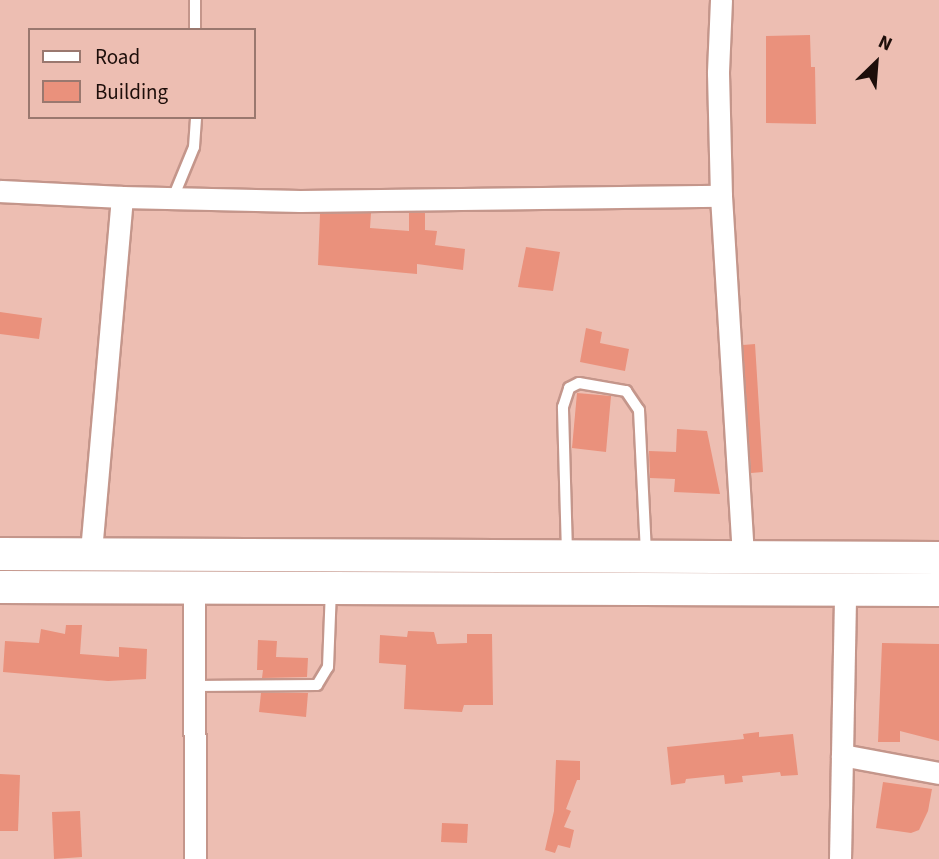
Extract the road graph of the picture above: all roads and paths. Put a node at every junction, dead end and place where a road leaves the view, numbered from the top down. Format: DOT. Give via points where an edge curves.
graph roads {
  1 [pos="195,0"];
  2 [pos="721,0"];
  3 [pos="195,28"];
  4 [pos="196,119"];
  5 [pos="0,191"];
  6 [pos="721,196"];
  7 [pos="122,197"];
  8 [pos="173,198"];
  9 [pos="0,554"];
  10 [pos="91,554"];
  11 [pos="567,556"];
  12 [pos="646,556"];
  13 [pos="743,557"];
  14 [pos="939,558"];
  15 [pos="0,587"];
  16 [pos="194,587"];
  17 [pos="331,587"];
  18 [pos="845,590"];
  19 [pos="939,590"];
  20 [pos="194,686"];
  21 [pos="842,755"];
  22 [pos="939,773"];
  23 [pos="195,859"];
  24 [pos="841,859"];
  1 -- 3 [label="lane"];
  2 -- 6 [label="street"];
  4 -- 8 [label="lane" via="194,147"];
  5 -- 7 [label="street"];
  6 -- 8 [label="street"];
  6 -- 13 [label="street"];
  7 -- 8 [label="street"];
  7 -- 10 [label="street"];
  9 -- 10 [label="main road"];
  10 -- 11 [label="main road"];
  11 -- 12 [label="main road"];
  11 -- 12 [label="lane" via="563,407 569,388 579,383 626,391 639,410"];
  12 -- 13 [label="main road"];
  13 -- 14 [label="main road"];
  15 -- 16 [label="main road"];
  16 -- 17 [label="main road"];
  16 -- 20 [label="street"];
  17 -- 18 [label="main road"];
  17 -- 20 [label="lane" via="328,667 317,685"];
  18 -- 19 [label="main road"];
  18 -- 21 [label="street"];
  20 -- 23 [label="street"];
  21 -- 22 [label="street"];
  21 -- 24 [label="street"];
}
